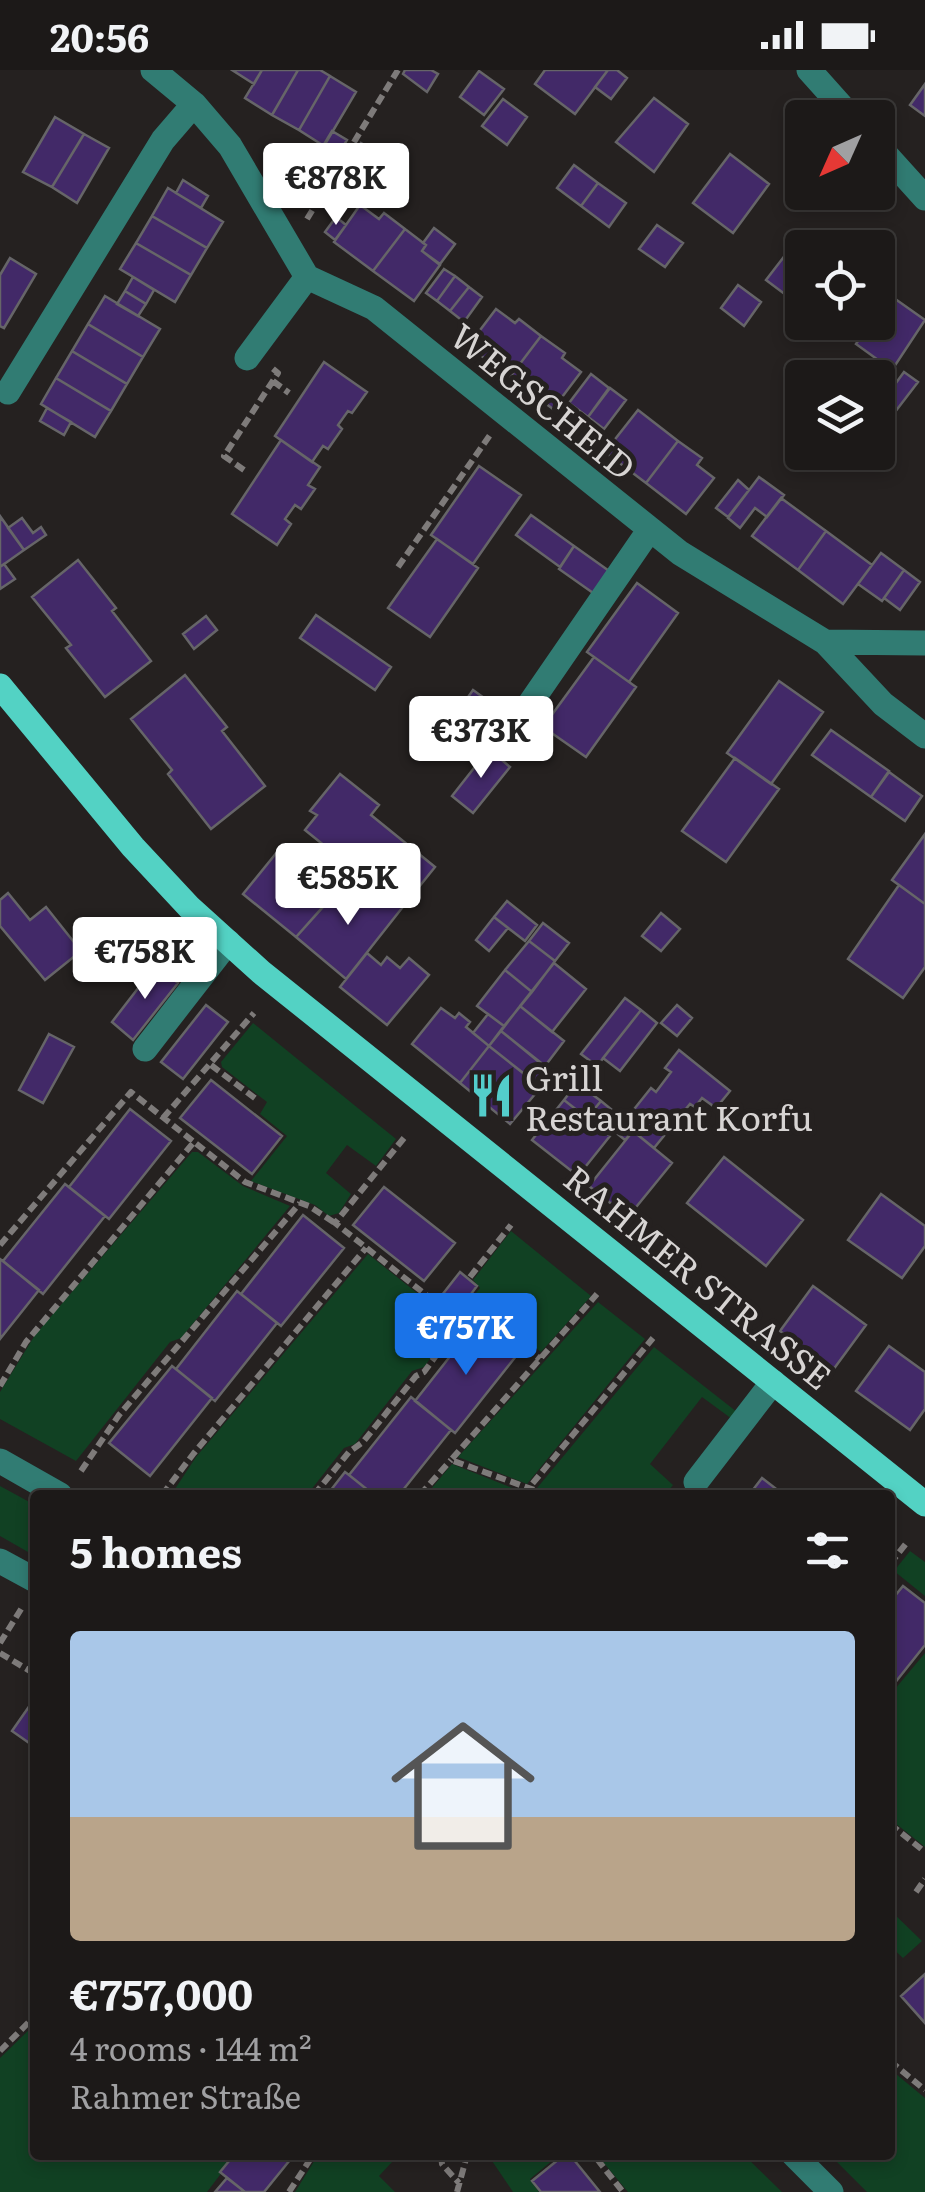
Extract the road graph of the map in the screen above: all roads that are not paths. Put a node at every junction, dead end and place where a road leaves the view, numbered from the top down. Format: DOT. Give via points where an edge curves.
graph roads {
  1 [pos="153,70"];
  2 [pos="809,70"];
  3 [pos="836,100"];
  4 [pos="194,104"];
  5 [pos="895,165"];
  6 [pos="925,198"];
  7 [pos="307,277"];
  8 [pos="248,356"];
  9 [pos="8,392"];
  10 [pos="650,529"];
  11 [pos="825,642"];
  12 [pos="925,643"];
  13 [pos="0,686"];
  14 [pos="520,718"];
  15 [pos="925,736"];
  16 [pos="228,942"];
  17 [pos="145,1050"];
  18 [pos="773,1382"];
  19 [pos="0,1461"];
  20 [pos="699,1484"];
  21 [pos="51,1490"];
  22 [pos="925,1504"];
  23 [pos="0,1560"];
  24 [pos="30,1577"];
  25 [pos="799,2160"];
  26 [pos="831,2192"];
  1 -- 4 [label="street"];
  2 -- 3 [label="street"];
  4 -- 7 [label="street" via="230,146"];
  4 -- 9 [label="street" via="163,140"];
  5 -- 6 [label="street"];
  7 -- 8 [label="street"];
  7 -- 10 [label="street, WEGSCHEID" via="374,308"];
  10 -- 11 [label="street, WEGSCHEID"];
  10 -- 14 [label="street"];
  11 -- 12 [label="street"];
  11 -- 15 [label="street, WEGSCHEID"];
  13 -- 16 [label="main road, RAHMER STRASSE" via="133,846"];
  16 -- 17 [label="street"];
  16 -- 18 [label="main road, RAHMER STRASSE"];
  18 -- 20 [label="street"];
  18 -- 22 [label="main road, RAHMER STRASSE"];
  19 -- 21 [label="street"];
  23 -- 24 [label="street"];
  25 -- 26 [label="street"];
}
